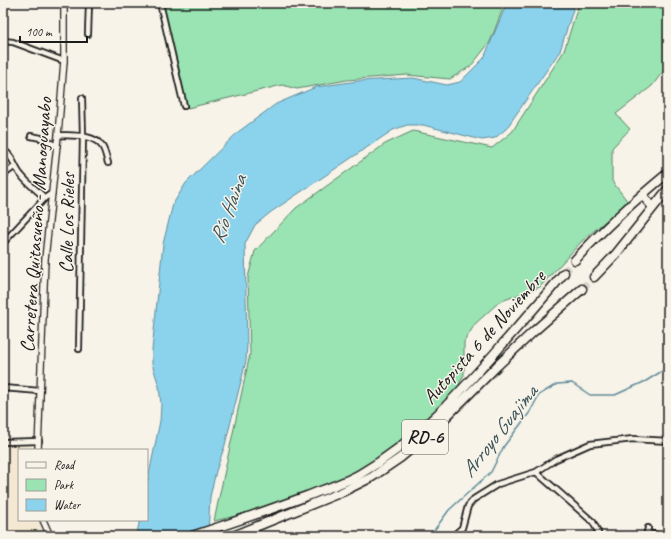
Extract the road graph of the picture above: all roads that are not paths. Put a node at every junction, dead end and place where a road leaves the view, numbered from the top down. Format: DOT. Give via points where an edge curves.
graph roads {
  1 [pos="64,3"];
  2 [pos="89,3"];
  3 [pos="160,3"];
  4 [pos="88,34"];
  5 [pos="3,40"];
  6 [pos="64,61"];
  7 [pos="82,98"];
  8 [pos="184,106"];
  9 [pos="58,135"];
  10 [pos="31,136"];
  11 [pos="83,136"];
  12 [pos="57,146"];
  13 [pos="3,150"];
  14 [pos="108,163"];
  15 [pos="14,166"];
  16 [pos="668,173"];
  17 [pos="3,175"];
  18 [pos="668,189"];
  19 [pos="52,193"];
  20 [pos="642,195"];
  21 [pos="45,198"];
  22 [pos="653,207"];
  23 [pos="3,243"];
  24 [pos="575,260"];
  25 [pos="564,273"];
  26 [pos="594,277"];
  27 [pos="582,289"];
  28 [pos="79,349"];
  29 [pos="3,388"];
  30 [pos="40,391"];
  31 [pos="668,441"];
  32 [pos="3,442"];
  33 [pos="39,442"];
  34 [pos="38,449"];
  35 [pos="536,472"];
  36 [pos="43,521"];
  37 [pos="647,532"];
  38 [pos="50,536"];
  39 [pos="192,536"];
  40 [pos="233,536"];
  41 [pos="453,536"];
  42 [pos="597,536"];
  43 [pos="662,536"];
  1 -- 6 [label="street, Carretera Quitasueño - Manoguayabo"];
  2 -- 4 [label="street"];
  3 -- 8 [label="street"];
  5 -- 6 [label="street"];
  6 -- 9 [label="street, Carretera Quitasueño - Manoguayabo"];
  7 -- 11 [label="street, Calle Los Rieles"];
  9 -- 11 [label="street"];
  9 -- 12 [label="street, Carretera Quitasueño - Manoguayabo"];
  10 -- 12 [label="street"];
  11 -- 14 [label="street" via="102,145"];
  11 -- 28 [label="street, Calle Los Rieles"];
  12 -- 19 [label="street, Carretera Quitasueño - Manoguayabo"];
  13 -- 15 [label="street" via="12,157"];
  15 -- 17 [label="street"];
  15 -- 21 [label="street"];
  16 -- 20 [label="highway"];
  18 -- 22 [label="highway"];
  19 -- 21 [label="street"];
  19 -- 30 [label="street, Carretera Quitasueño - Manoguayabo" via="45,260"];
  20 -- 22 [label="highway"];
  20 -- 24 [label="highway"];
  21 -- 23 [label="street"];
  22 -- 26 [label="highway"];
  25 -- 39 [label="highway, Autopista 6 de Noviembre / RD-6" via="443,410 401,447 358,475 285,504"];
  27 -- 40 [label="highway, Autopista 6 de Noviembre / RD-6" via="523,342 428,435 400,458 372,477 342,492"];
  29 -- 30 [label="street"];
  30 -- 33 [label="street, Carretera Quitasueño - Manoguayabo"];
  31 -- 35 [label="street" via="632,439 590,444"];
  32 -- 33 [label="street"];
  33 -- 34 [label="street, Carretera Quitasueño - Manoguayabo"];
  35 -- 41 [label="street" via="498,484 474,499 468,506 462,528"];
  35 -- 42 [label="street" via="593,522 598,532"];
  36 -- 38 [label="street"];
  37 -- 43 [label="street"];
}
